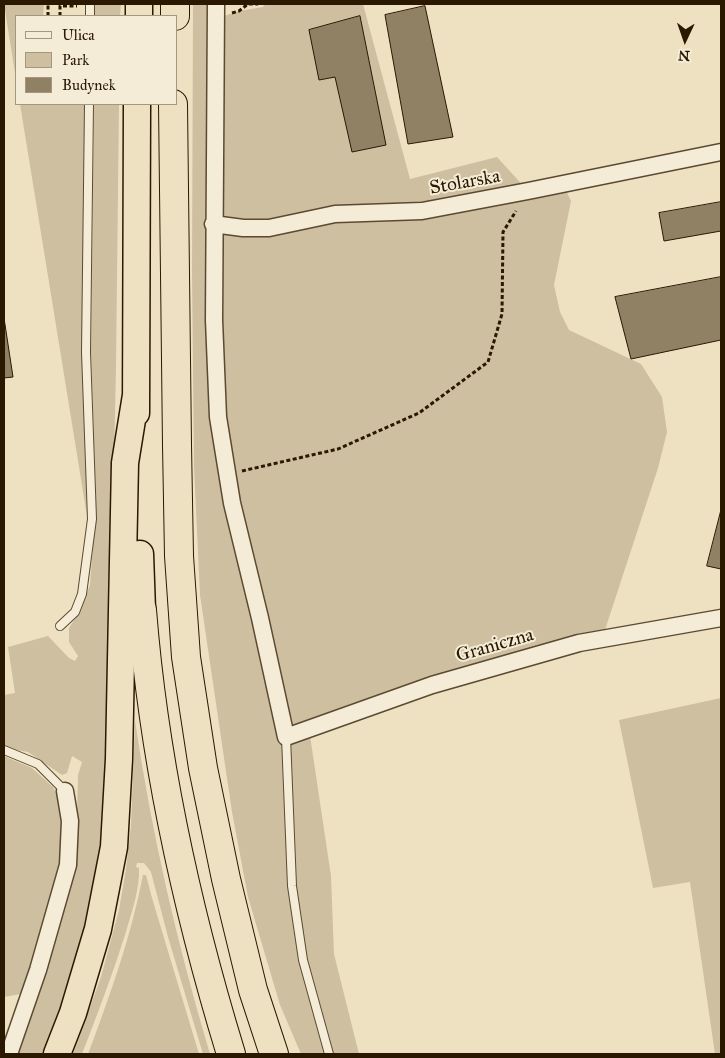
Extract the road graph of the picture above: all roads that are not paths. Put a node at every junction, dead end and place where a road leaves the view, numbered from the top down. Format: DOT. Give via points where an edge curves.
graph roads {
  1 [pos="215,11"];
  2 [pos="89,105"];
  3 [pos="137,105"];
  4 [pos="173,105"];
  5 [pos="721,152"];
  6 [pos="213,224"];
  7 [pos="136,395"];
  8 [pos="142,610"];
  9 [pos="721,618"];
  10 [pos="60,626"];
  11 [pos="286,737"];
  12 [pos="4,750"];
  13 [pos="65,791"];
  14 [pos="9,1054"];
  15 [pos="57,1054"];
  16 [pos="231,1054"];
  17 [pos="274,1054"];
  18 [pos="329,1054"];
  1 -- 6 [label="street"];
  2 -- 10 [label="lane" via="86,352 92,519 82,594 75,612"];
  3 -- 7 [label="highway"];
  4 -- 17 [label="highway" via="176,445 186,657 203,768 226,879 253,990"];
  5 -- 6 [label="street, Stolarska" via="528,192 422,210 335,214 270,228"];
  6 -- 11 [label="street" via="218,417 232,503"];
  7 -- 8 [label="highway"];
  7 -- 15 [label="highway" via="125,463 114,847 98,929 73,1014"];
  8 -- 16 [label="highway" via="147,668 177,845 207,974"];
  9 -- 11 [label="street, Graniczna" via="579,643 432,684"];
  11 -- 18 [label="lane" via="292,886 302,960"];
  12 -- 13 [label="lane" via="38,764"];
  13 -- 14 [label="street" via="70,821 68,865 38,970"];
}
